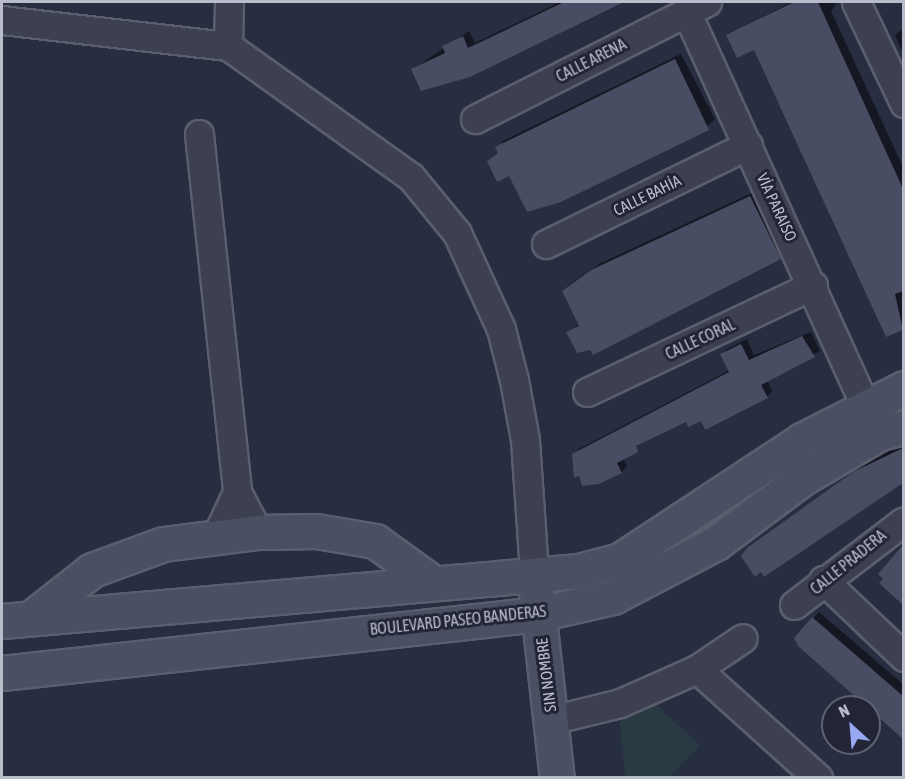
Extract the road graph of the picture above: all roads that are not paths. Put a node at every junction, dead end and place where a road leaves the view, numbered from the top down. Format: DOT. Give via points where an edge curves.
graph roads {
  1 [pos="229,2"];
  2 [pos="856,2"];
  3 [pos="697,6"];
  4 [pos="2,20"];
  5 [pos="228,46"];
  6 [pos="903,103"];
  7 [pos="475,119"];
  8 [pos="199,134"];
  9 [pos="748,145"];
  10 [pos="546,244"];
  11 [pos="813,285"];
  12 [pos="903,388"];
  13 [pos="587,392"];
  14 [pos="864,404"];
  15 [pos="903,427"];
  16 [pos="237,492"];
  17 [pos="903,521"];
  18 [pos="258,532"];
  19 [pos="215,538"];
  20 [pos="534,572"];
  21 [pos="823,580"];
  22 [pos="432,582"];
  23 [pos="794,605"];
  24 [pos="539,614"];
  25 [pos="16,620"];
  26 [pos="743,638"];
  27 [pos="903,657"];
  28 [pos="697,669"];
  29 [pos="2,673"];
  30 [pos="551,720"];
  31 [pos="557,777"];
  32 [pos="818,777"];
  1 -- 5 [label="street"];
  2 -- 6 [label="street"];
  3 -- 7 [label="street, CALLE ARENA"];
  3 -- 9 [label="street, VÍA PARAISO"];
  4 -- 5 [label="street"];
  5 -- 20 [label="street" via="411,177 457,232 497,319 514,380 525,440"];
  8 -- 16 [label="street"];
  9 -- 10 [label="street, CALLE BAHÍA"];
  9 -- 11 [label="street, VÍA PARAISO"];
  11 -- 13 [label="street, CALLE CORAL"];
  11 -- 14 [label="street, VÍA PARAISO"];
  12 -- 14 [label="main road"];
  14 -- 20 [label="main road" via="620,560 579,571"];
  15 -- 24 [label="main road, BOULEVARD PASEO BANDERAS" via="880,433 804,478 716,543 613,597"];
  16 -- 18 [label="street"];
  16 -- 19 [label="street"];
  17 -- 21 [label="street, CALLE PRADERA"];
  18 -- 19 [label="main road"];
  18 -- 22 [label="main road" via="316,531 375,541"];
  19 -- 25 [label="main road" via="163,544 92,570"];
  20 -- 22 [label="main road"];
  20 -- 24 [label="main road, SIN NOMBRE"];
  21 -- 23 [label="street, CALLE PRADERA"];
  21 -- 27 [label="street"];
  22 -- 25 [label="main road"];
  24 -- 29 [label="main road, BOULEVARD PASEO BANDERAS"];
  24 -- 30 [label="main road, SIN NOMBRE"];
  26 -- 28 [label="street"];
  28 -- 30 [label="street" via="620,703"];
  28 -- 32 [label="street"];
  30 -- 31 [label="main road, SIN NOMBRE"];
}
